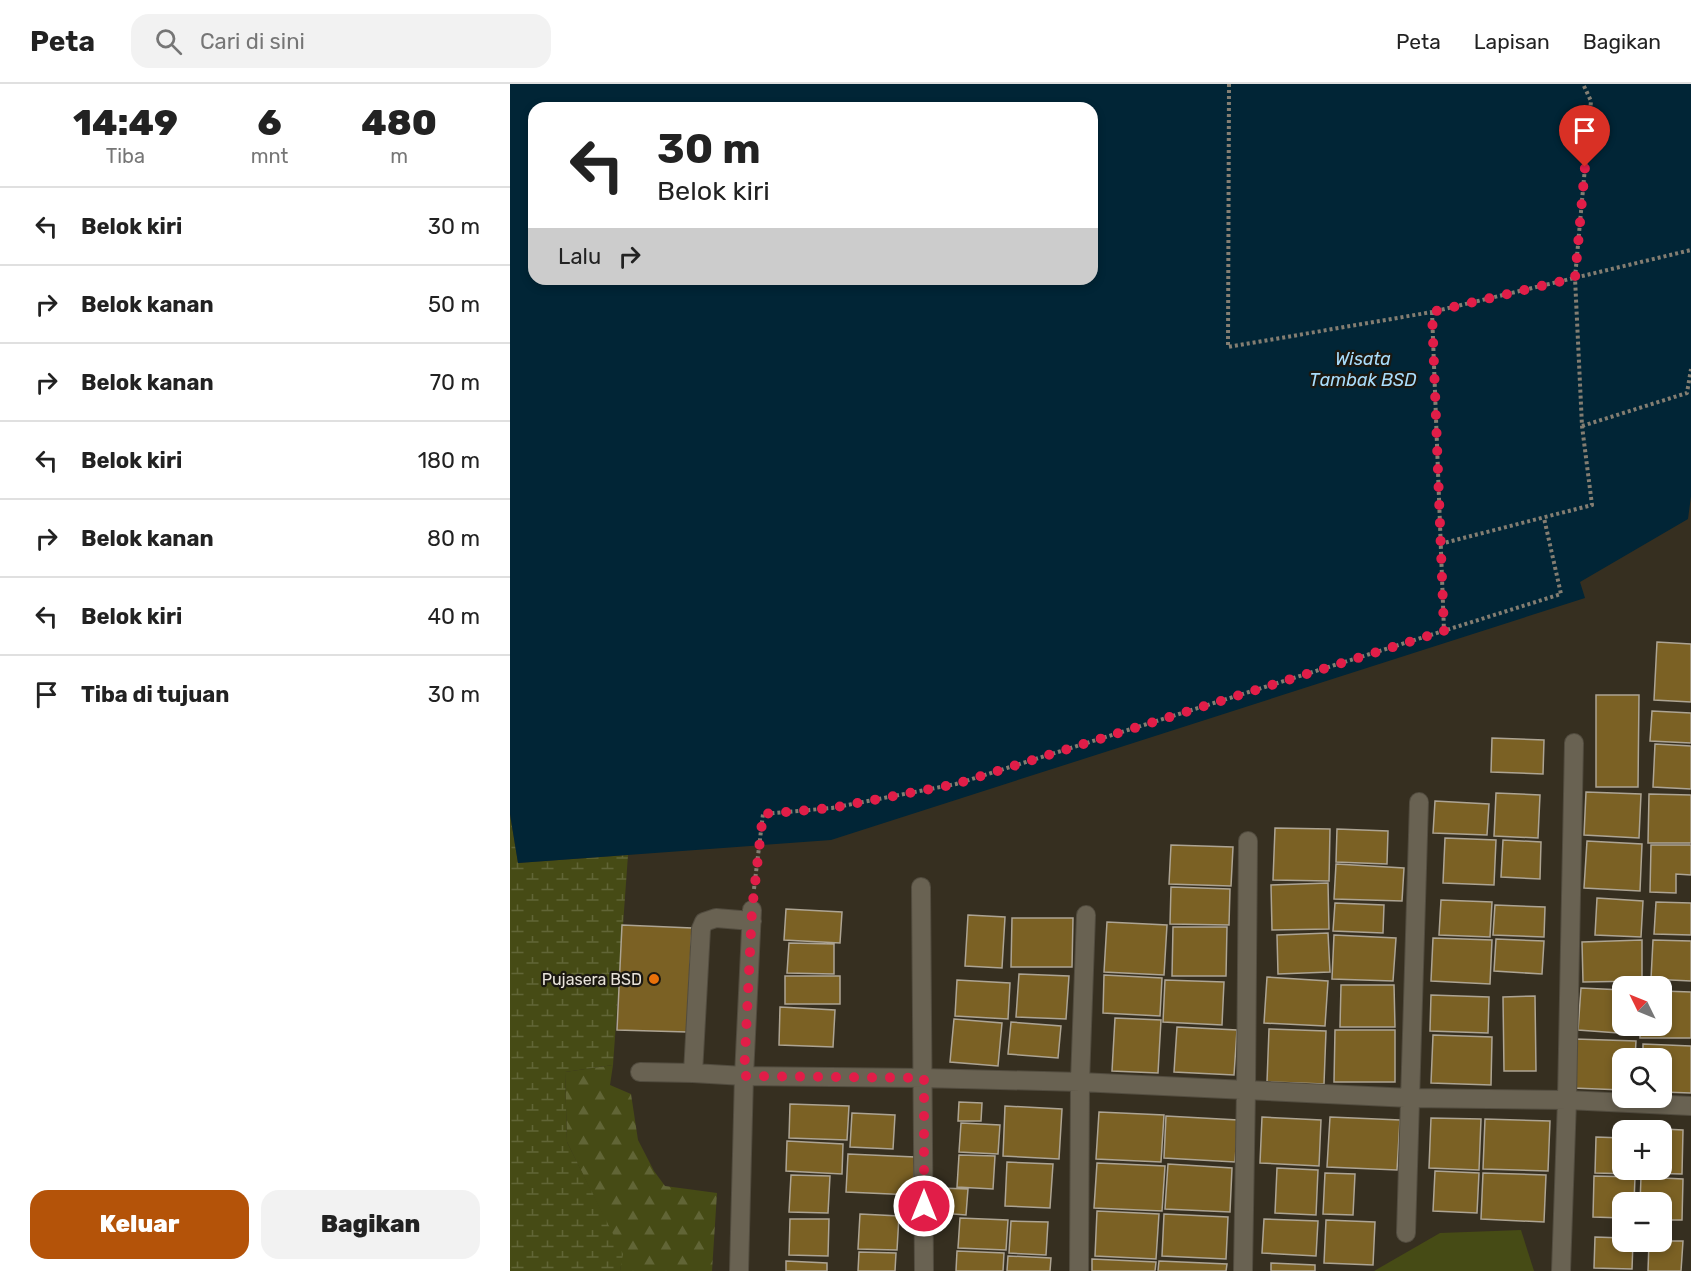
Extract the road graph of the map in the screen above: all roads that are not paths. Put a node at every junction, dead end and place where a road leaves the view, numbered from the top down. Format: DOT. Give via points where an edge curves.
graph roads {
  1 [pos="1574,743"];
  2 [pos="1419,802"];
  3 [pos="1248,841"];
  4 [pos="921,887"];
  5 [pos="1086,915"];
  6 [pos="640,1072"];
  7 [pos="693,1072"];
  8 [pos="744,1076"];
  9 [pos="924,1078"];
  10 [pos="1080,1082"];
  11 [pos="1246,1089"];
  12 [pos="1410,1098"];
  13 [pos="1567,1100"];
  14 [pos="1691,1106"];
  15 [pos="1406,1233"];
  16 [pos="740,1271"];
  17 [pos="924,1271"];
  18 [pos="1079,1271"];
  19 [pos="1243,1271"];
  20 [pos="1561,1271"];
  1 -- 13 [label="street"];
  2 -- 12 [label="street"];
  3 -- 11 [label="street"];
  4 -- 9 [label="street"];
  5 -- 10 [label="street"];
  6 -- 7 [label="street"];
  7 -- 8 [label="street"];
  7 -- 8 [label="street" via="701,929 704,922 716,918 752,916"];
  8 -- 9 [label="street"];
  8 -- 16 [label="street"];
  9 -- 10 [label="street"];
  9 -- 17 [label="street"];
  10 -- 11 [label="street"];
  10 -- 18 [label="street"];
  11 -- 12 [label="street"];
  11 -- 19 [label="street"];
  12 -- 13 [label="street"];
  12 -- 15 [label="street"];
  13 -- 14 [label="street"];
  13 -- 20 [label="street"];
}
